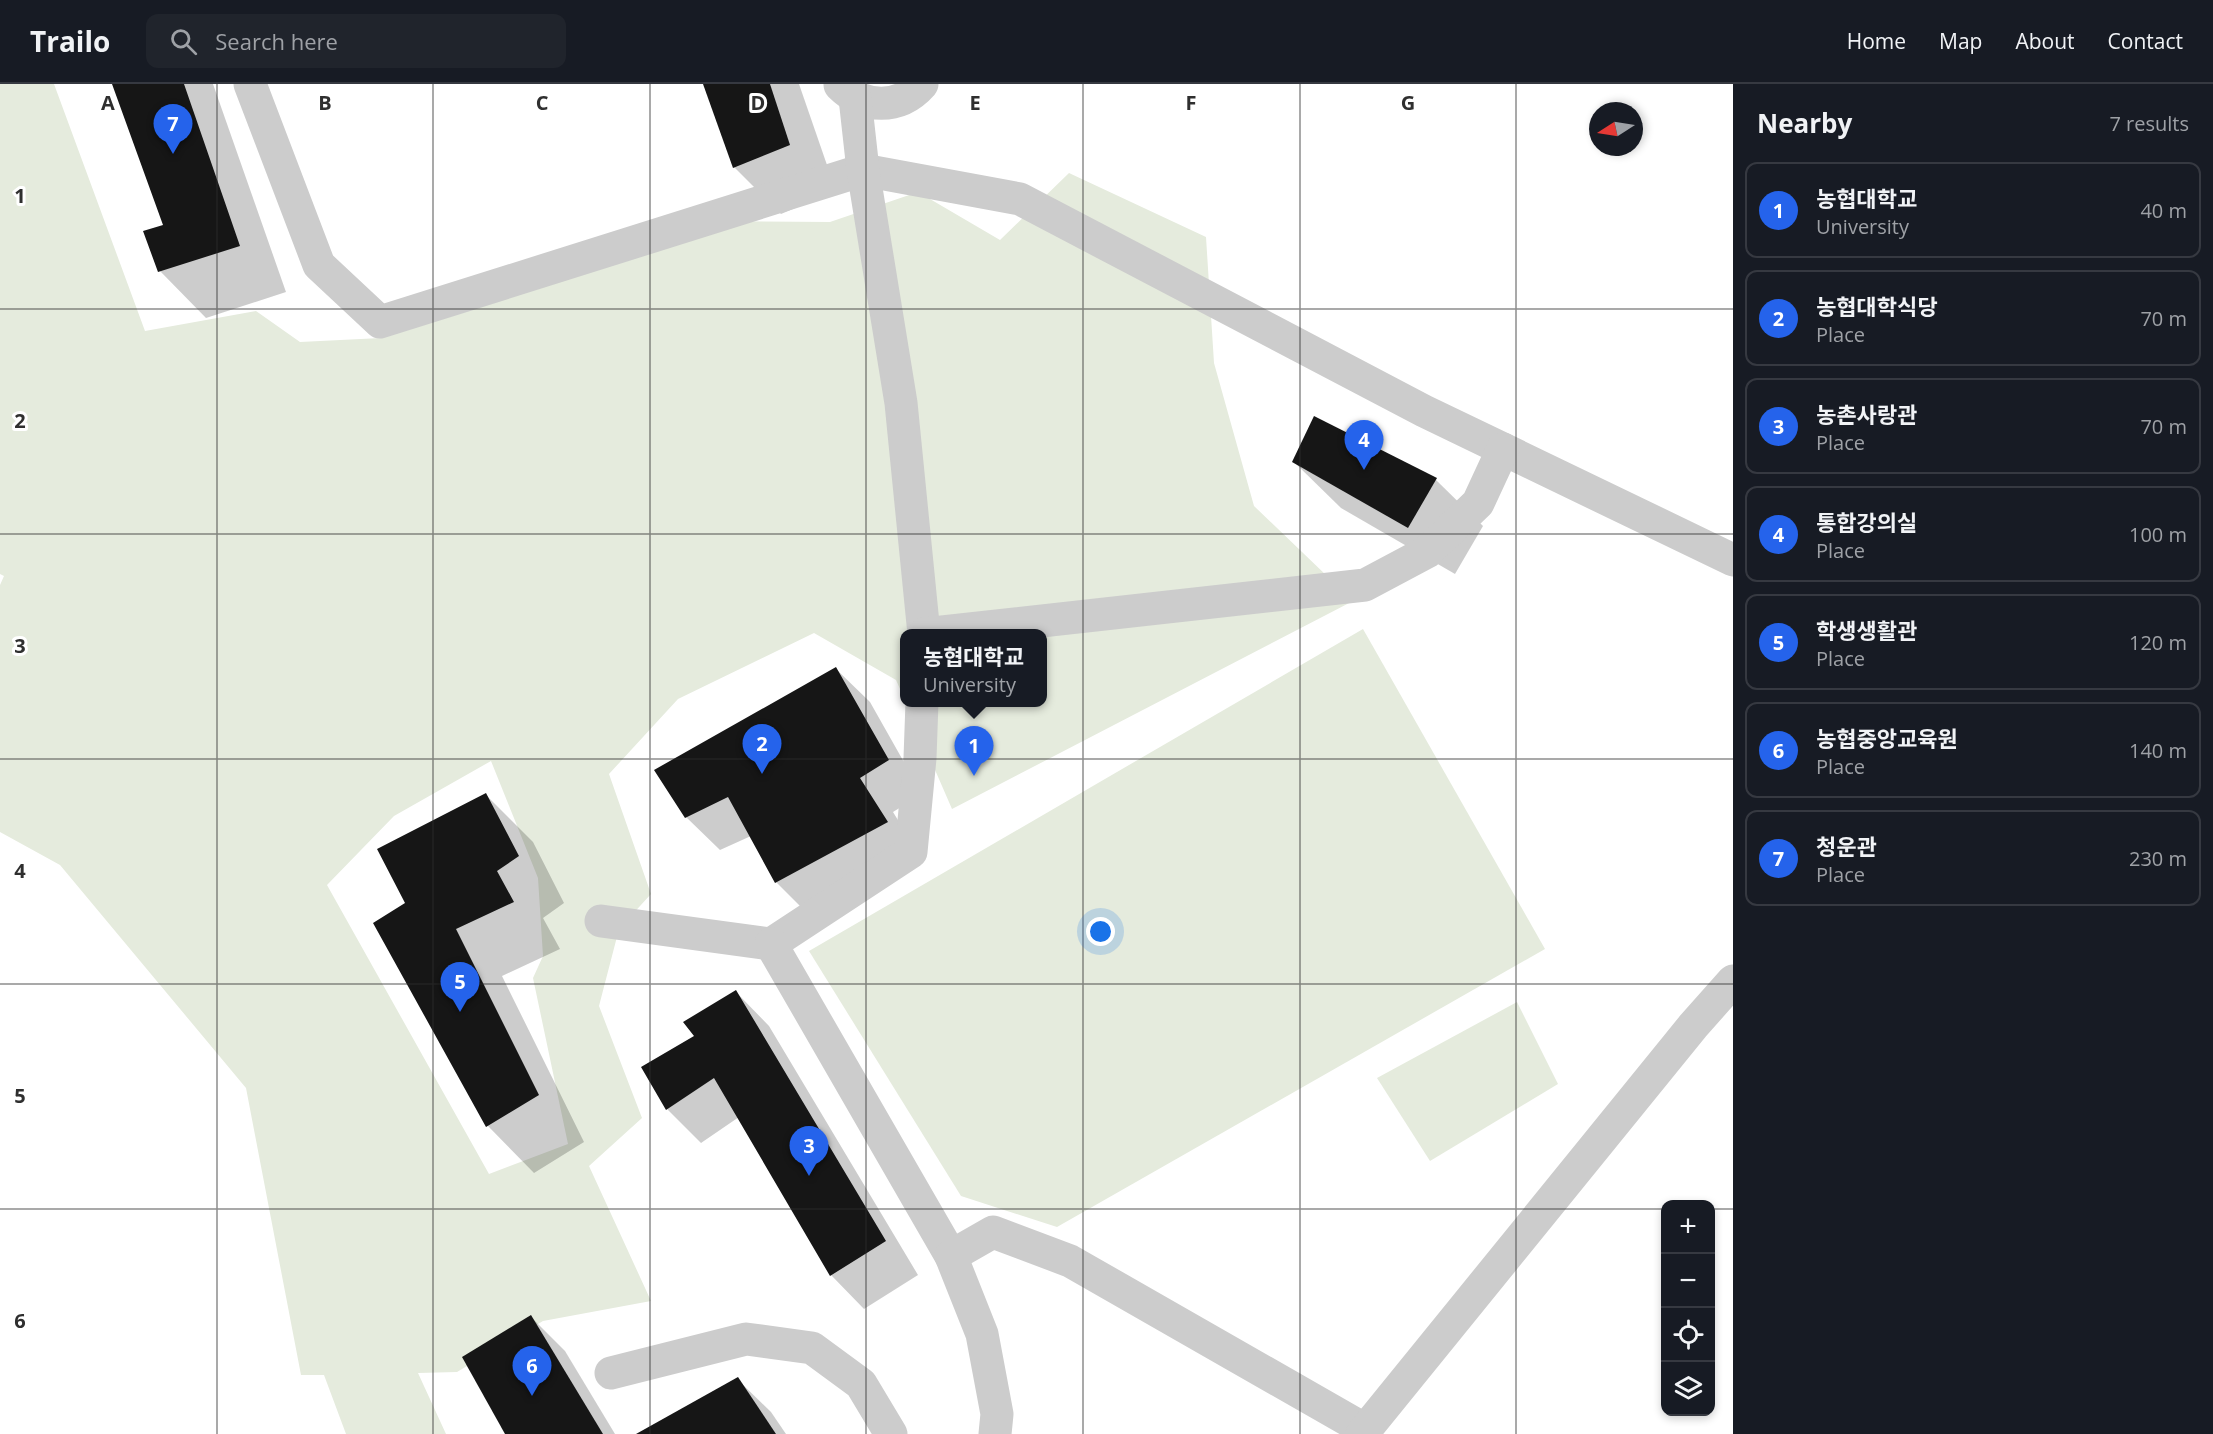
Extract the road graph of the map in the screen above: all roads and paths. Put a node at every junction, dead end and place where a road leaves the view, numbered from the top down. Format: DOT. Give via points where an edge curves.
graph roads {
  1 [pos="250,84"];
  2 [pos="922,84"];
  3 [pos="847,91"];
  4 [pos="863,170"];
  5 [pos="1503,449"];
  6 [pos="1733,560"];
  7 [pos="924,629"];
  8 [pos="961,629"];
  9 [pos="922,707"];
  10 [pos="601,921"];
  11 [pos="771,944"];
  12 [pos="1733,981"];
  13 [pos="951,1256"];
  14 [pos="611,1373"];
  15 [pos="1363,1431"];
  16 [pos="891,1434"];
  17 [pos="995,1434"];
  1 -- 4 [label="lane" via="319,265 380,322"];
  2 -- 3 [label="lane" via="907,97 890,103 872,104"];
  3 -- 4 [label="lane"];
  4 -- 5 [label="lane" via="1020,199"];
  4 -- 7 [label="lane" via="901,404"];
  5 -- 6 [label="lane"];
  5 -- 8 [label="lane" via="1478,503 1427,552 1365,585"];
  9 -- 11 [label="lane" via="911,852"];
  10 -- 11 [label="lane"];
  11 -- 13 [label="lane"];
  12 -- 15 [label="lane"];
  13 -- 15 [label="lane" via="993,1232 1070,1261"];
  13 -- 17 [label="lane" via="982,1334 997,1414"];
  14 -- 16 [label="lane" via="746,1339 812,1348 861,1384"];
}
